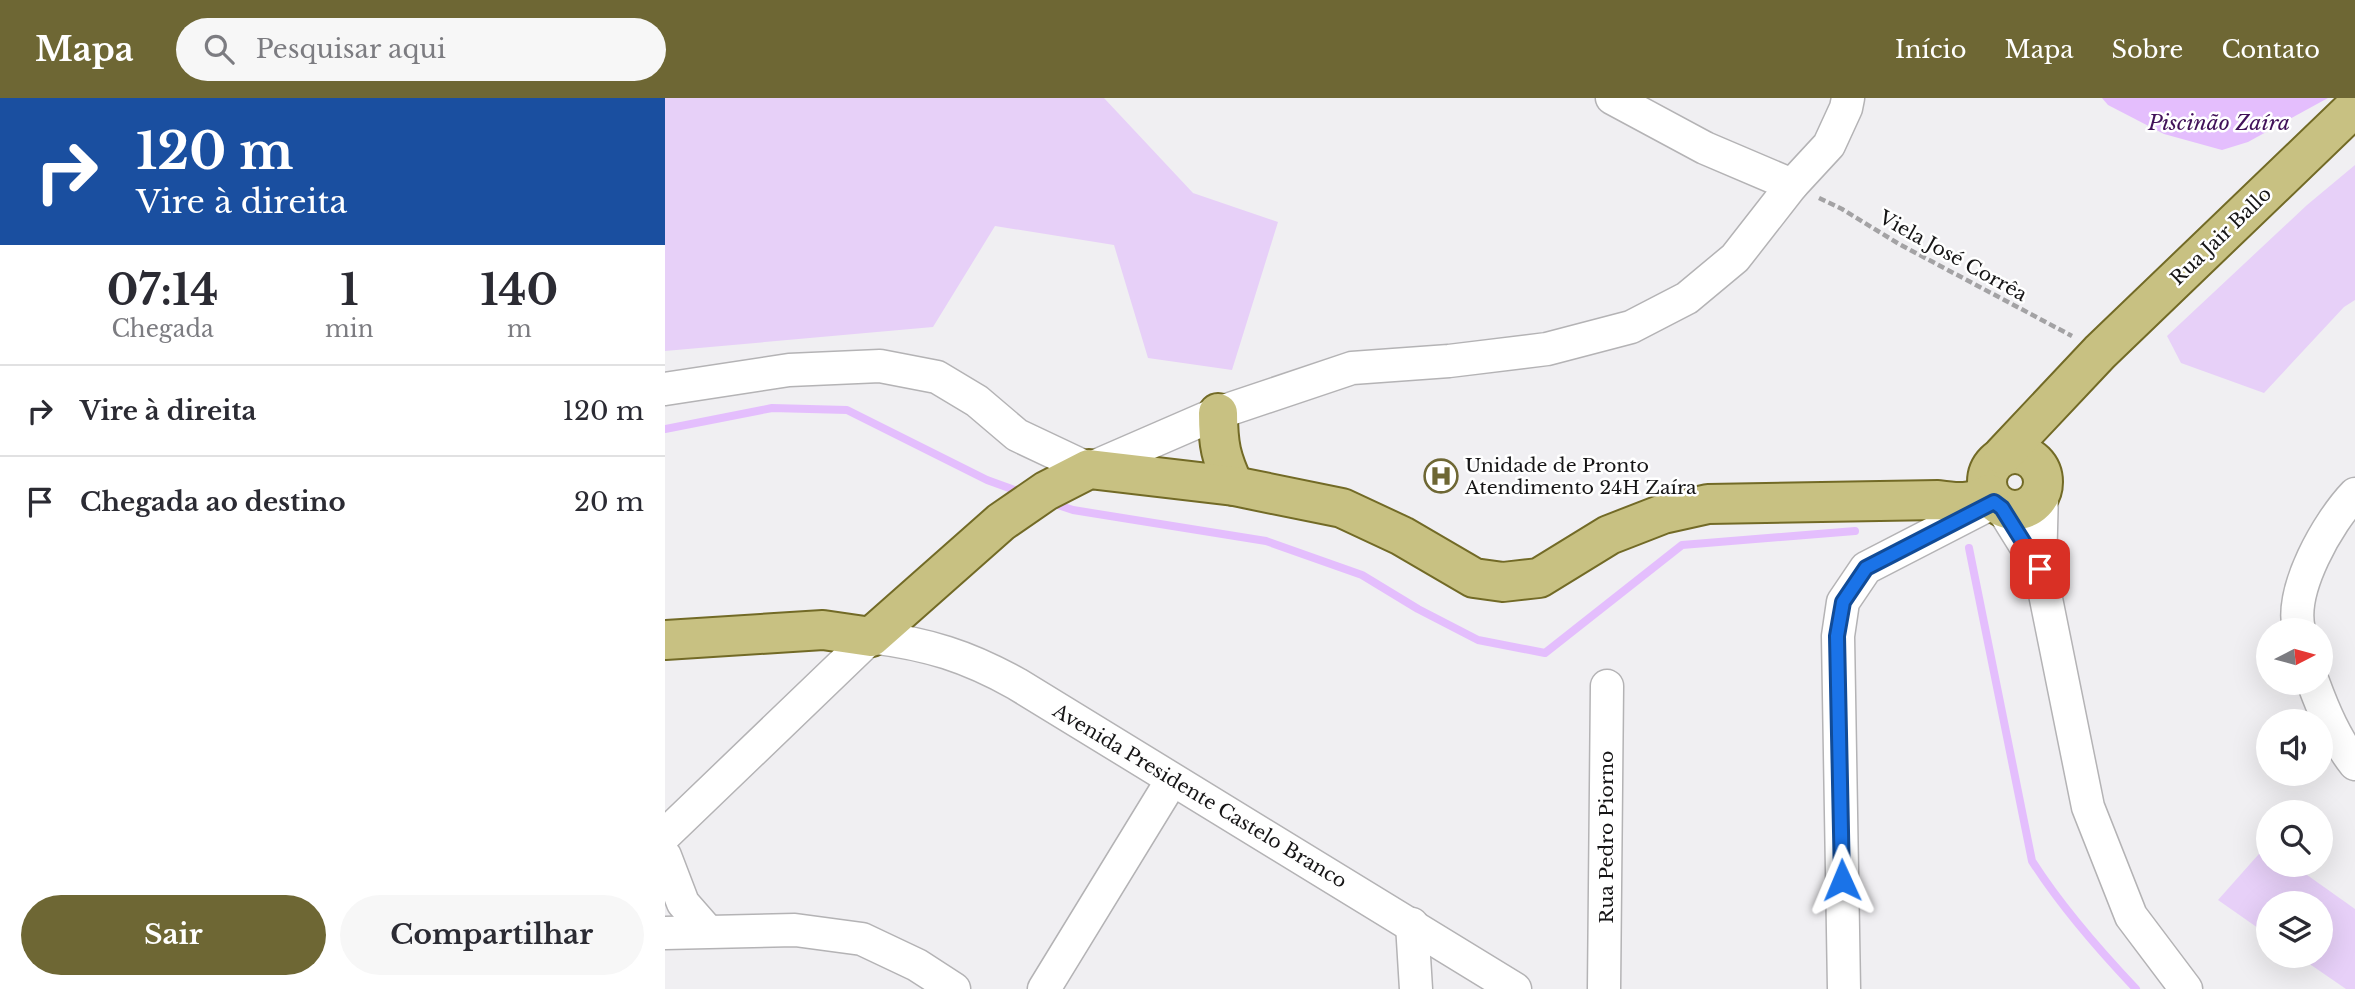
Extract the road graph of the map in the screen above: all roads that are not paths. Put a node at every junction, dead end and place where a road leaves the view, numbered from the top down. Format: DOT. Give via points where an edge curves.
graph roads {
  1 [pos="1612,98"];
  2 [pos="1848,98"];
  3 [pos="2355,107"];
  4 [pos="1792,185"];
  5 [pos="2094,359"];
  6 [pos="665,389"];
  7 [pos="1218,413"];
  8 [pos="1089,469"];
  9 [pos="2041,481"];
  10 [pos="1234,486"];
  11 [pos="1995,487"];
  12 [pos="2355,494"];
  13 [pos="2040,569"];
  14 [pos="2298,618"];
  15 [pos="871,637"];
  16 [pos="665,640"];
  17 [pos="1607,686"];
  18 [pos="2318,695"];
  19 [pos="2352,753"];
  20 [pos="1172,780"];
  21 [pos="665,835"];
  22 [pos="665,856"];
  23 [pos="665,912"];
  24 [pos="1412,924"];
  25 [pos="710,929"];
  26 [pos="665,933"];
  27 [pos="1464,957"];
  28 [pos="954,989"];
  29 [pos="1044,989"];
  30 [pos="1416,989"];
  31 [pos="1467,989"];
  32 [pos="1515,989"];
  33 [pos="1604,989"];
  34 [pos="1844,989"];
  35 [pos="2186,989"];
  1 -- 4 [label="street" via="1705,148"];
  2 -- 4 [label="street" via="1829,145"];
  3 -- 5 [label="main road, Rua Jair Ballo"];
  4 -- 7 [label="street" via="1735,258 1687,298 1631,327 1547,349 1352,368"];
  5 -- 9 [label="main road, Rua Jair Ballo"];
  5 -- 11 [label="main road, Rua Jair Ballo"];
  6 -- 8 [label="street" via="789,370 880,366 937,377 977,401 1017,435"];
  7 -- 8 [label="street"];
  7 -- 10 [label="main road" via="1221,458"];
  8 -- 10 [label="main road"];
  8 -- 15 [label="main road" via="1001,522"];
  9 -- 11 [label="main road" via="2038,499 2021,510"];
  9 -- 11 [label="main road" via="2035,463 2017,454"];
  9 -- 13 [label="street"];
  10 -- 11 [label="main road" via="1342,508 1474,578 1503,582 1539,578 1609,535 1663,514 1708,504 1938,500"];
  11 -- 13 [label="street"];
  11 -- 34 [label="street" via="1866,568 1843,602 1837,636"];
  12 -- 14 [label="street" via="2337,512 2316,553 2302,585"];
  13 -- 35 [label="street" via="2088,807 2131,916"];
  15 -- 16 [label="main road, Avenida Presidente Castelo Branco" via="823,630"];
  15 -- 20 [label="street, Avenida Presidente Castelo Branco" via="912,642 983,665"];
  15 -- 21 [label="street"];
  17 -- 33 [label="street, Rua Pedro Piorno"];
  18 -- 19 [label="street" via="2324,713"];
  20 -- 24 [label="street, Avenida Presidente Castelo Branco"];
  20 -- 29 [label="street"];
  22 -- 25 [label="street" via="683,903"];
  23 -- 25 [label="street"];
  24 -- 27 [label="street, Avenida Presidente Castelo Branco"];
  24 -- 30 [label="street"];
  25 -- 26 [label="street"];
  25 -- 28 [label="street" via="795,930 862,939"];
  27 -- 31 [label="street"];
  27 -- 32 [label="street, Avenida Presidente Castelo Branco"];
}
